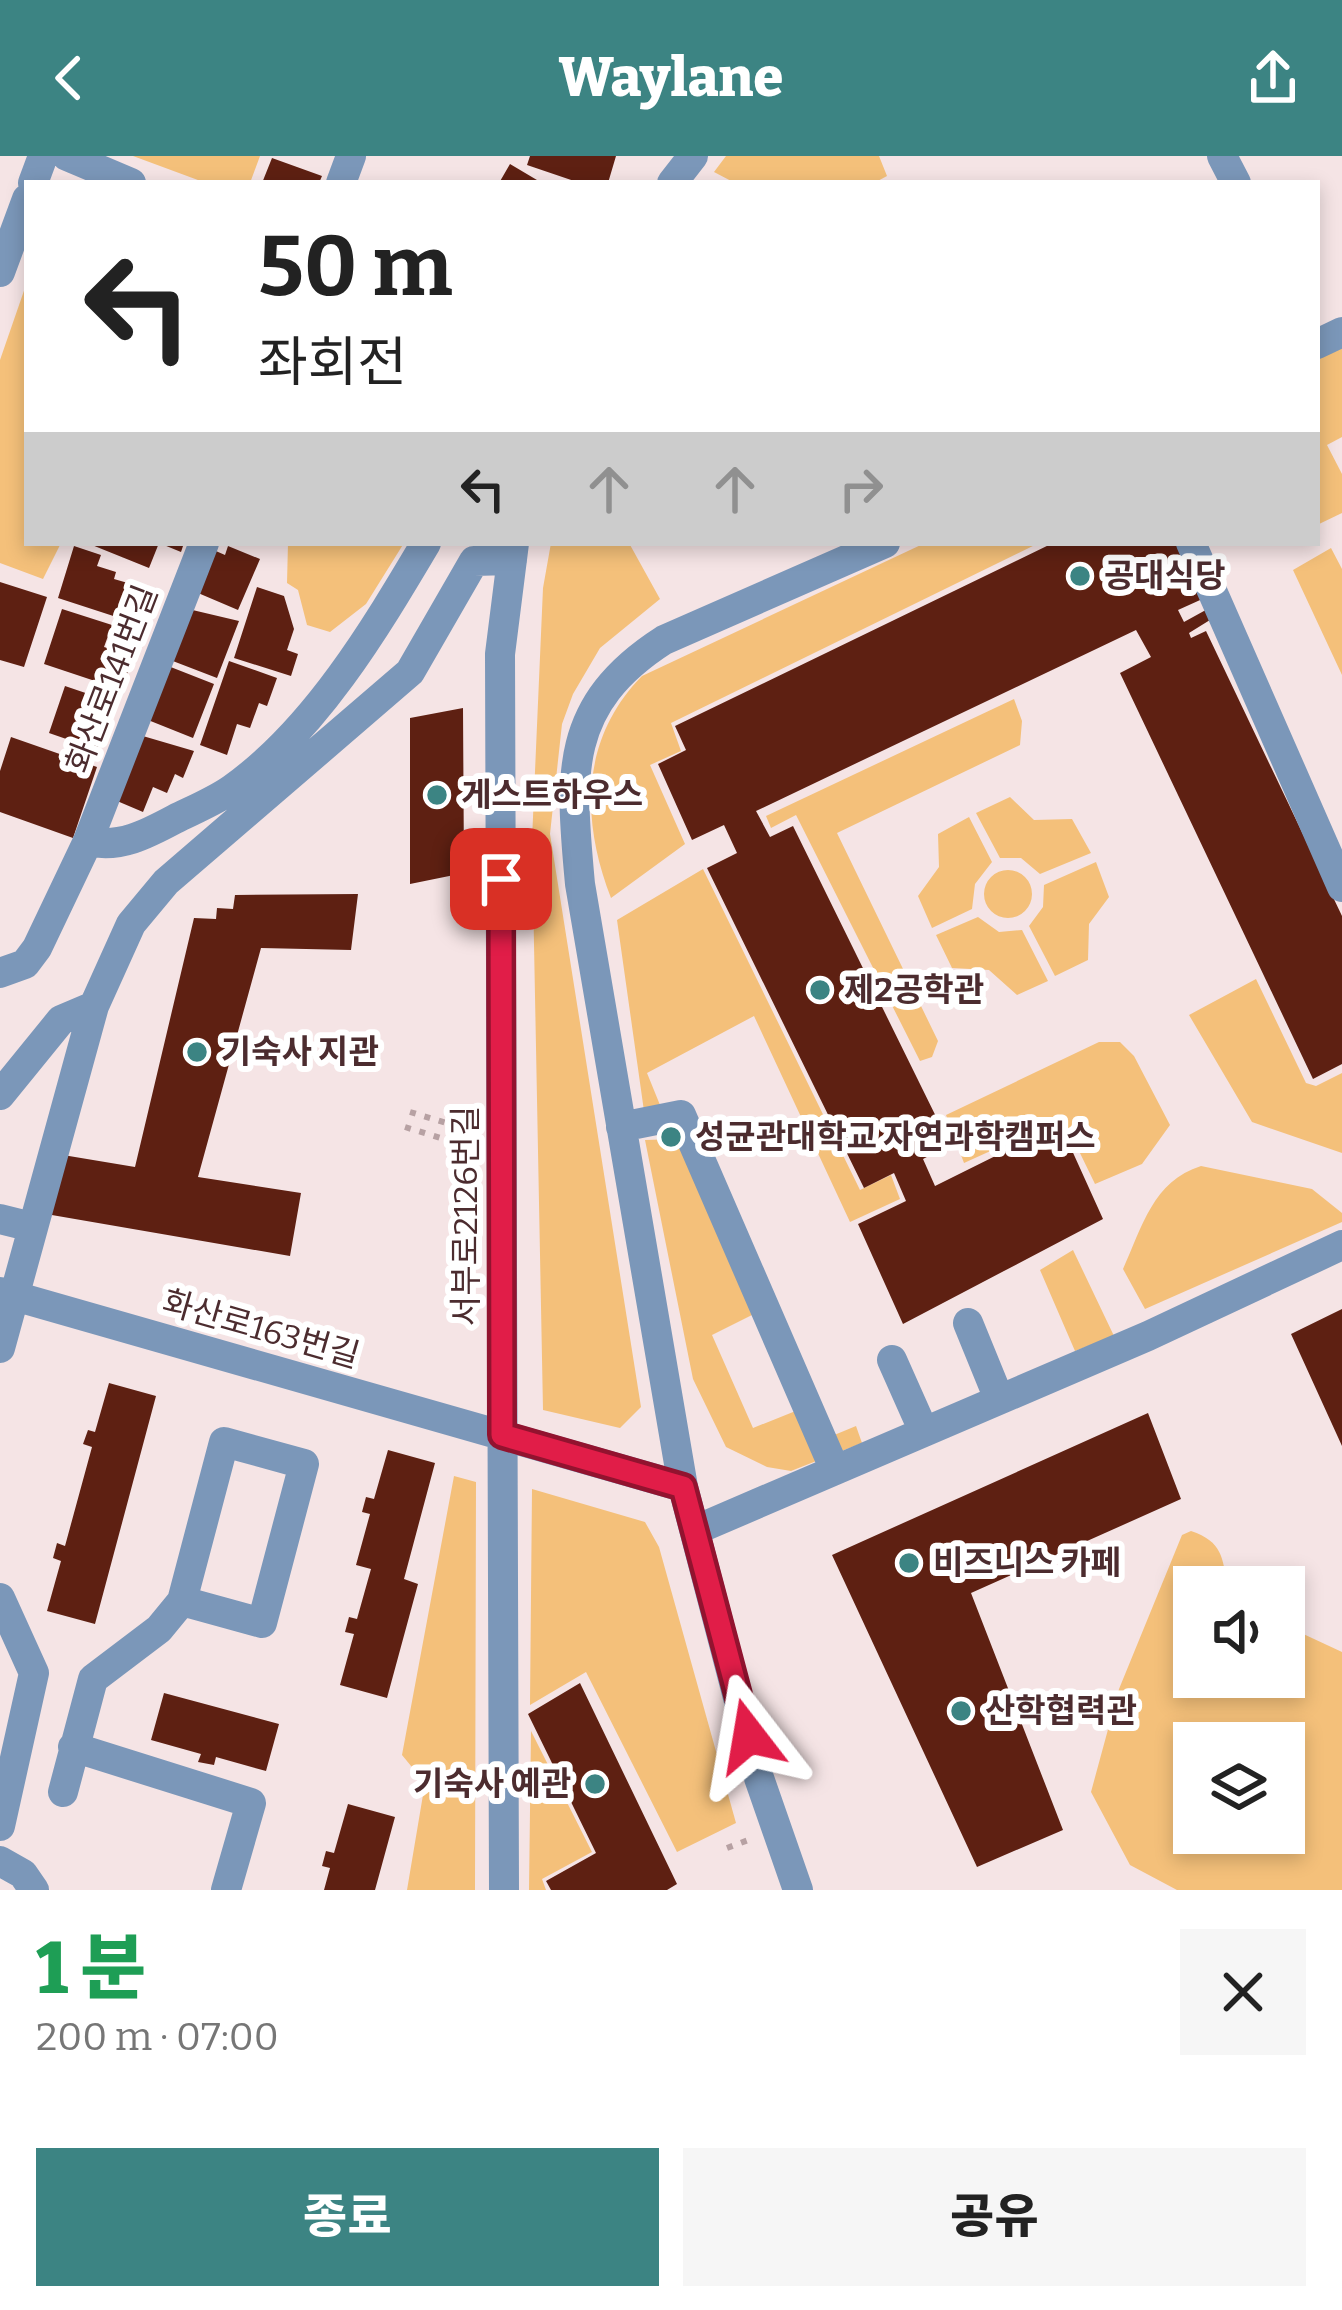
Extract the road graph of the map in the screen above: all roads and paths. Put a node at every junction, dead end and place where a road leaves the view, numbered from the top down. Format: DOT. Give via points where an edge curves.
graph roads {
  1 [pos="67,156"];
  2 [pos="693,156"];
  3 [pos="124,180"];
  4 [pos="674,180"];
  5 [pos="24,207"];
  6 [pos="0,272"];
  7 [pos="202,546"];
  8 [pos="424,546"];
  9 [pos="878,546"];
  10 [pos="1192,546"];
  11 [pos="513,552"];
  12 [pos="88,841"];
  13 [pos="1342,886"];
  14 [pos="0,973"];
  15 [pos="94,1006"];
  16 [pos="0,1095"];
  17 [pos="410,1112"];
  18 [pos="453,1125"];
  19 [pos="404,1127"];
  20 [pos="621,1127"];
  21 [pos="447,1140"];
  22 [pos="0,1219"];
  23 [pos="32,1227"];
  24 [pos="1342,1245"];
  25 [pos="7,1294"];
  26 [pos="968,1323"];
  27 [pos="0,1348"];
  28 [pos="892,1360"];
  29 [pos="999,1400"];
  30 [pos="924,1432"];
  31 [pos="502,1435"];
  32 [pos="835,1470"];
  33 [pos="683,1487"];
  34 [pos="698,1529"];
  35 [pos="0,1598"];
  36 [pos="182,1601"];
  37 [pos="34,1689"];
  38 [pos="86,1704"];
  39 [pos="73,1747"];
  40 [pos="62,1792"];
  41 [pos="0,1826"];
  42 [pos="0,1862"];
  43 [pos="34,1890"];
  44 [pos="226,1890"];
  45 [pos="504,1890"];
  46 [pos="798,1890"];
  1 -- 3 [label="street"];
  2 -- 4 [label="street"];
  5 -- 6 [label="street"];
  7 -- 12 [label="street, 화산로141번길"];
  8 -- 12 [label="street" via="291,738 231,790 159,828 110,847"];
  9 -- 20 [label="street" via="648,650 600,694 579,737 572,785 580,884"];
  10 -- 13 [label="street"];
  11 -- 15 [label="street" via="474,561 410,672 147,902 110,960"];
  11 -- 31 [label="street, 서부로2126번길" via="500,654"];
  12 -- 14 [label="street, 화산로141번길" via="37,948 25,964"];
  15 -- 16 [label="street" via="62,1020"];
  15 -- 23 [label="street"];
  17 -- 18 [label="path"];
  19 -- 21 [label="path"];
  20 -- 32 [label="street" via="682,1114"];
  20 -- 33 [label="street"];
  22 -- 23 [label="street"];
  23 -- 25 [label="street"];
  24 -- 29 [label="street"];
  25 -- 27 [label="street"];
  25 -- 31 [label="street, 화산로163번길"];
  26 -- 29 [label="street"];
  28 -- 30 [label="street"];
  29 -- 30 [label="street"];
  30 -- 32 [label="street"];
  31 -- 33 [label="street, 화산로163번길"];
  31 -- 45 [label="street, 서부로2126번길"];
  32 -- 34 [label="street"];
  33 -- 34 [label="street"];
  34 -- 46 [label="street" via="759,1778"];
  35 -- 37 [label="street"];
  36 -- 36 [label="street" via="224,1442 304,1464 262,1623"];
  36 -- 38 [label="street" via="94,1678"];
  37 -- 38 [label="street"];
  37 -- 41 [label="street"];
  38 -- 39 [label="street"];
  39 -- 40 [label="street"];
  39 -- 44 [label="street" via="251,1803"];
  42 -- 43 [label="street"];
}
